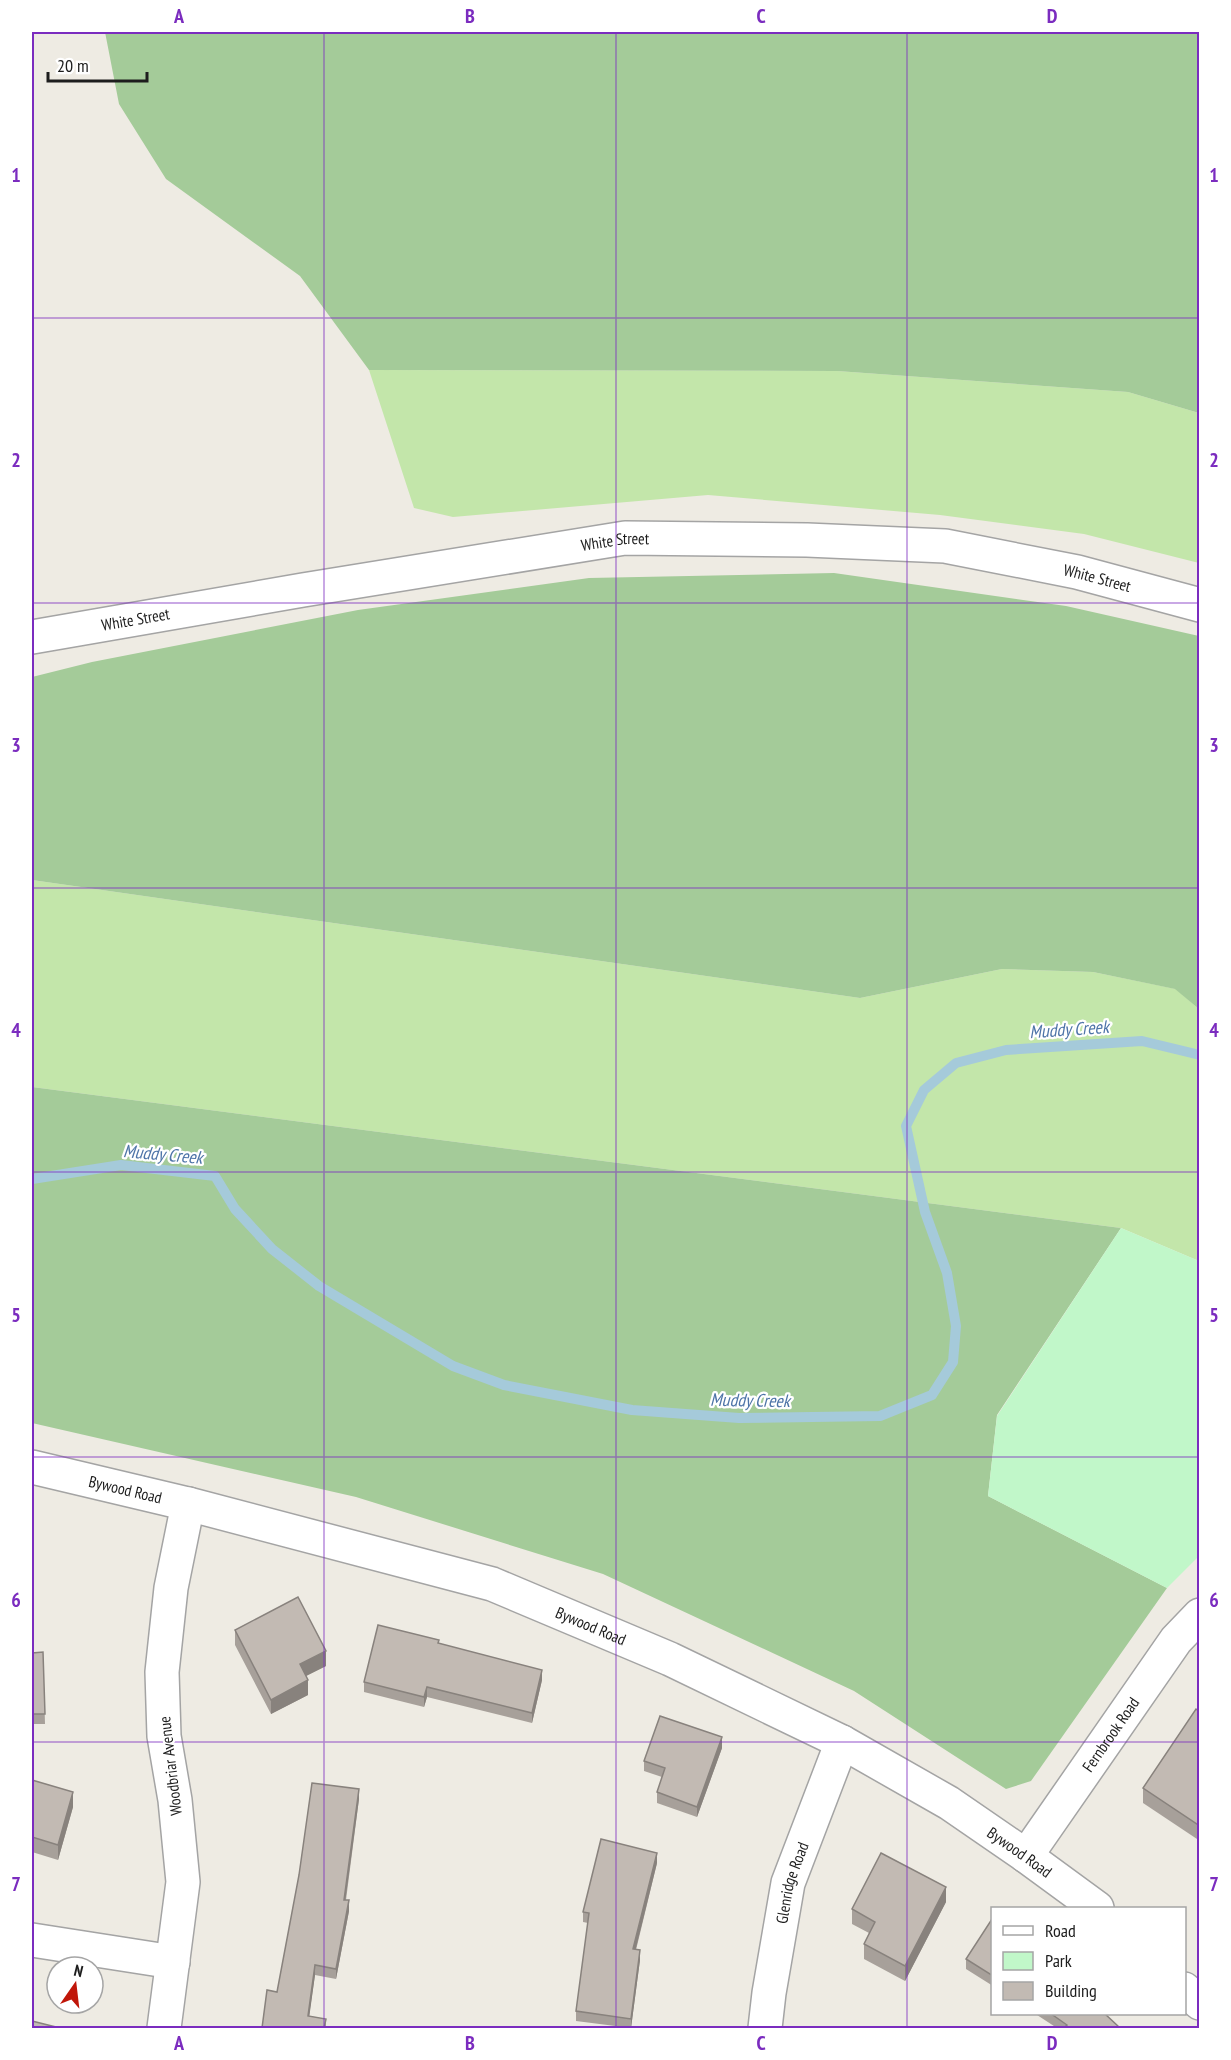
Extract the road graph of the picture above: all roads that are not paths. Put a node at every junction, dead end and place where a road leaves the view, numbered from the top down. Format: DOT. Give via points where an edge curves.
graph roads {
  1 [pos="1200,605"];
  2 [pos="32,638"];
  3 [pos="32,1467"];
  4 [pos="188,1504"];
  5 [pos="1200,1615"];
  6 [pos="842,1742"];
  7 [pos="1026,1856"];
  8 [pos="1096,1907"];
  9 [pos="32,1940"];
  10 [pos="173,1962"];
  11 [pos="1186,1990"];
  12 [pos="1200,2003"];
  13 [pos="164,2028"];
  14 [pos="765,2028"];
  1 -- 2 [label="street, White Street" via="1077,572 945,546 626,538"];
  3 -- 4 [label="street, Bywood Road"];
  4 -- 6 [label="street, Bywood Road" via="492,1584 670,1659"];
  4 -- 10 [label="street, Woodbriar Avenue" via="171,1588 162,1672 164,1736 183,1882"];
  5 -- 7 [label="street, Fernbrook Road" via="1176,1640"];
  6 -- 7 [label="street, Bywood Road" via="949,1803"];
  6 -- 14 [label="street, Glenridge Road" via="788,1883"];
  7 -- 8 [label="street, Bywood Road"];
  9 -- 10 [label="street"];
  10 -- 13 [label="street, Woodbriar Avenue"];
  11 -- 12 [label="street"];
}
